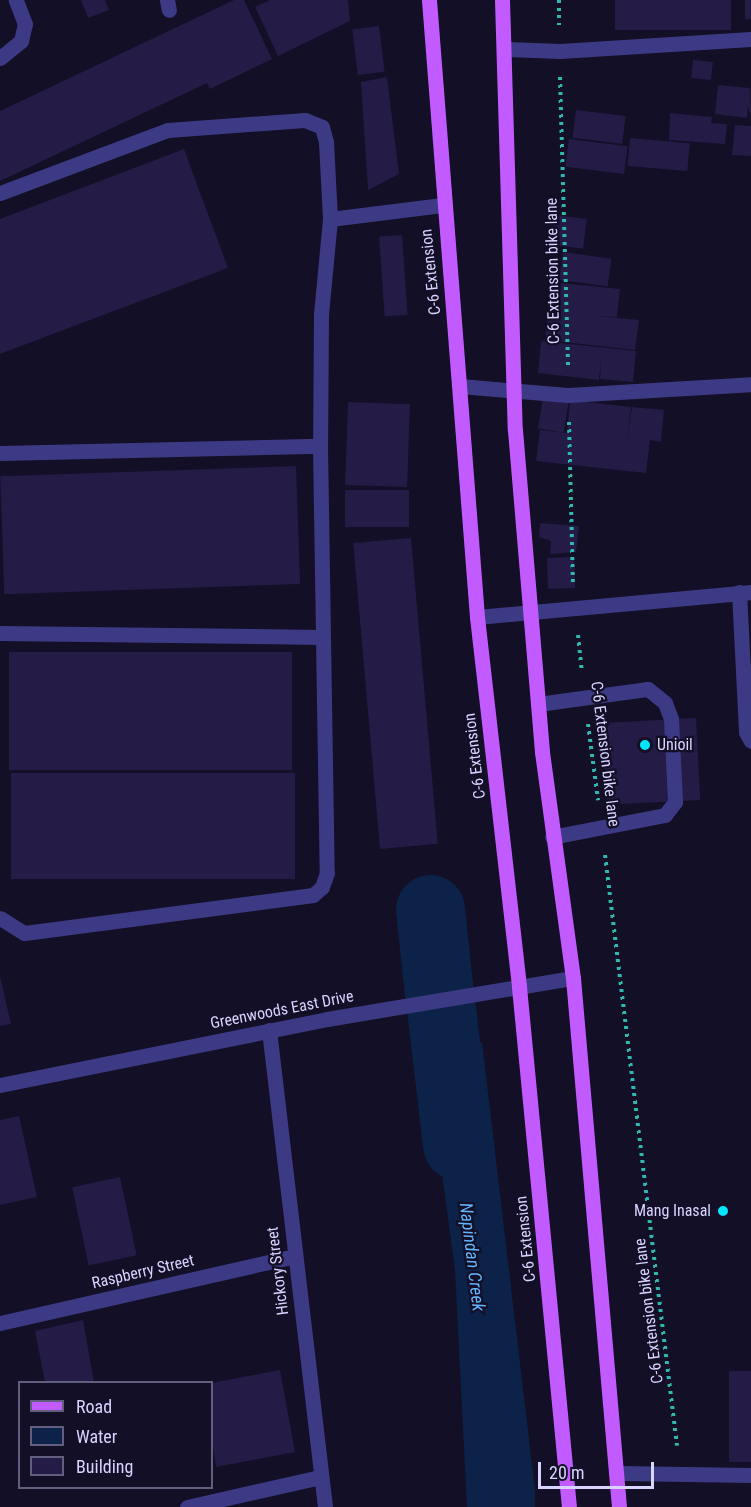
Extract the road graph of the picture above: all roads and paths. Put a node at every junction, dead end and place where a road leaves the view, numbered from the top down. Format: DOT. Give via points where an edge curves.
graph roads {
  1 [pos="16,0"];
  2 [pos="429,0"];
  3 [pos="502,0"];
  4 [pos="559,0"];
  5 [pos="751,39"];
  6 [pos="505,49"];
  7 [pos="560,51"];
  8 [pos="0,58"];
  9 [pos="0,193"];
  10 [pos="442,205"];
  11 [pos="330,219"];
  12 [pos="751,384"];
  13 [pos="459,386"];
  14 [pos="513,390"];
  15 [pos="568,395"];
  16 [pos="320,446"];
  17 [pos="0,453"];
  18 [pos="745,592"];
  19 [pos="574,606"];
  20 [pos="531,610"];
  21 [pos="477,617"];
  22 [pos="0,633"];
  23 [pos="322,636"];
  24 [pos="585,698"];
  25 [pos="538,704"];
  26 [pos="751,741"];
  27 [pos="602,829"];
  28 [pos="552,837"];
  29 [pos="0,918"];
  30 [pos="573,978"];
  31 [pos="519,987"];
  32 [pos="269,1030"];
  33 [pos="0,1085"];
  34 [pos="294,1256"];
  35 [pos="0,1323"];
  36 [pos="678,1456"];
  37 [pos="618,1473"];
  38 [pos="751,1475"];
  39 [pos="320,1477"];
  40 [pos="188,1507"];
  41 [pos="325,1507"];
  42 [pos="569,1507"];
  43 [pos="619,1507"];
  1 -- 8 [label="street" via="25,24 21,40"];
  2 -- 10 [label="main road, C-6 Extension"];
  3 -- 6 [label="main road"];
  4 -- 7 [label="path, C-6 Extension bike lane"];
  5 -- 7 [label="street"];
  6 -- 7 [label="street"];
  6 -- 14 [label="main road"];
  7 -- 15 [label="path, C-6 Extension bike lane"];
  9 -- 11 [label="street" via="168,130 304,120 322,127 327,142"];
  10 -- 11 [label="street"];
  10 -- 13 [label="main road, C-6 Extension"];
  11 -- 16 [label="street" via="321,315"];
  12 -- 15 [label="street"];
  13 -- 14 [label="street"];
  13 -- 21 [label="main road, C-6 Extension"];
  14 -- 15 [label="street"];
  14 -- 20 [label="main road"];
  15 -- 19 [label="path, C-6 Extension bike lane"];
  16 -- 17 [label="street"];
  16 -- 23 [label="street"];
  18 -- 19 [label="street"];
  18 -- 26 [label="street" via="746,732"];
  19 -- 20 [label="street"];
  19 -- 24 [label="path, C-6 Extension bike lane"];
  20 -- 21 [label="street"];
  20 -- 25 [label="main road"];
  21 -- 31 [label="main road, C-6 Extension"];
  22 -- 23 [label="street"];
  23 -- 29 [label="street" via="327,873 322,887 313,895 24,933"];
  24 -- 25 [label="street"];
  24 -- 27 [label="path, C-6 Extension bike lane"];
  24 -- 27 [label="street" via="648,689 665,703 671,719 675,802 665,816"];
  25 -- 28 [label="main road"];
  27 -- 28 [label="street"];
  27 -- 36 [label="path, C-6 Extension bike lane"];
  28 -- 30 [label="main road"];
  30 -- 31 [label="street, Greenwoods East Drive"];
  30 -- 37 [label="main road"];
  31 -- 32 [label="street, Greenwoods East Drive"];
  31 -- 42 [label="main road, C-6 Extension"];
  32 -- 33 [label="street, Greenwoods East Drive"];
  32 -- 34 [label="street, Hickory Street"];
  34 -- 35 [label="street, Raspberry Street"];
  34 -- 39 [label="street, Hickory Street"];
  37 -- 38 [label="street"];
  37 -- 43 [label="main road"];
  39 -- 40 [label="street"];
  39 -- 41 [label="street, Hickory Street"];
}
